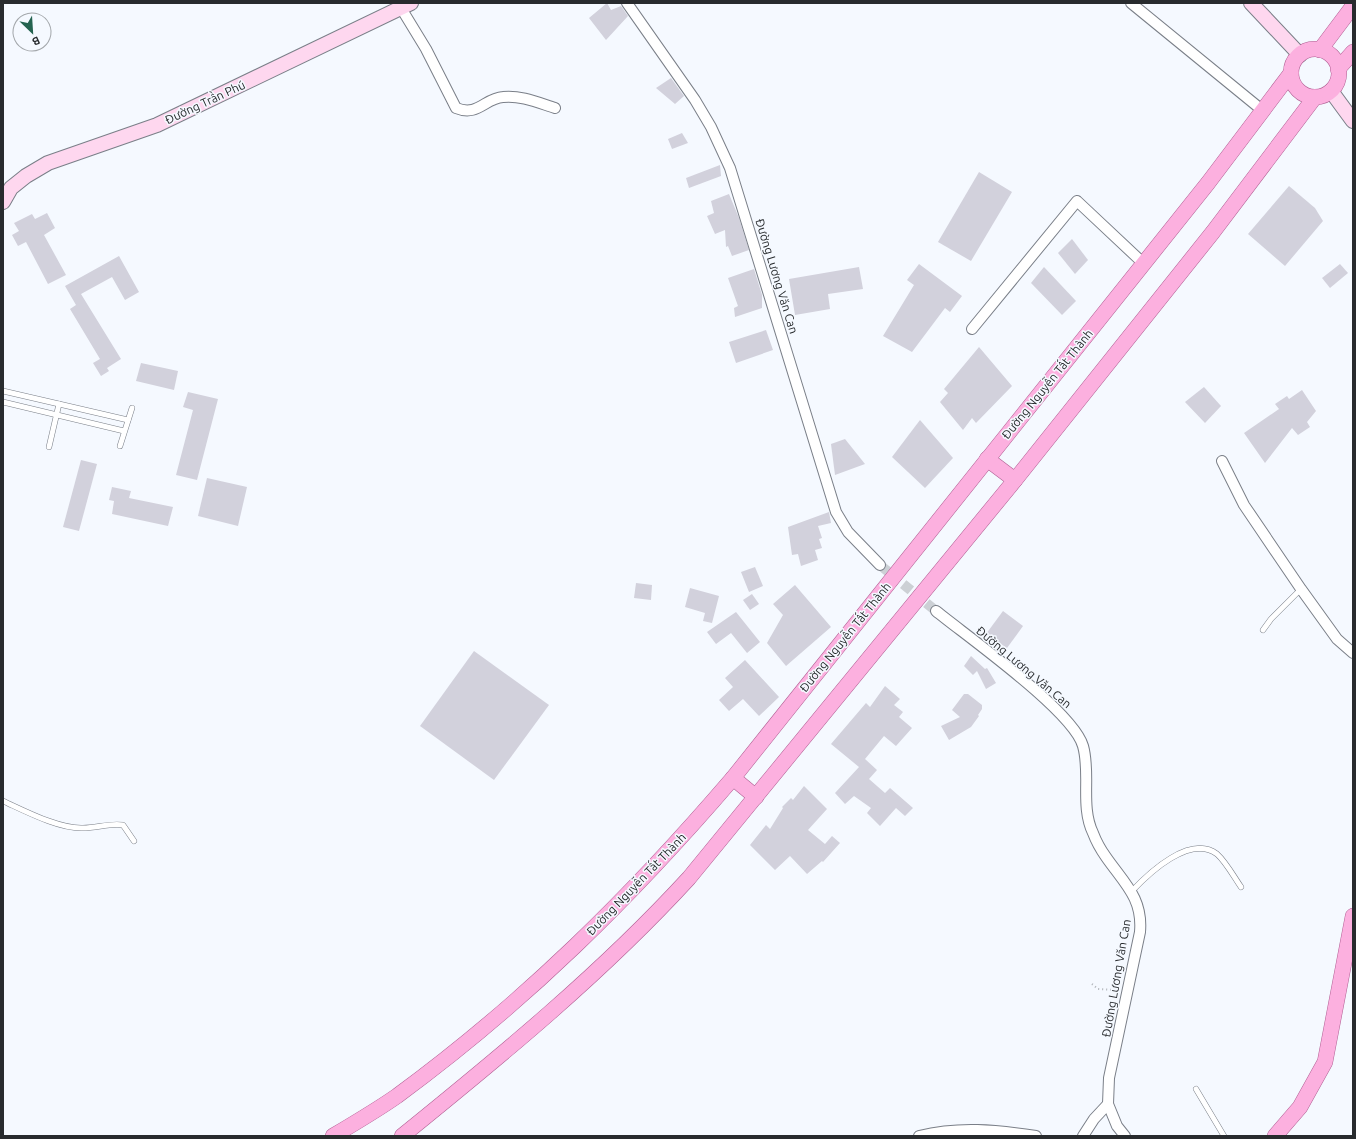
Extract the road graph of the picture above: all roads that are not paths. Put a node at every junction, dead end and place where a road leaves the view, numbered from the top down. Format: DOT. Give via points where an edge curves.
graph roads {
  1 [pos="627,3"];
  2 [pos="1131,3"];
  3 [pos="1251,3"];
  4 [pos="406,5"];
  5 [pos="1353,6"];
  6 [pos="1320,50"];
  7 [pos="1353,52"];
  8 [pos="1300,55"];
  9 [pos="1338,69"];
  10 [pos="1291,73"];
  11 [pos="1331,91"];
  12 [pos="1315,97"];
  13 [pos="555,108"];
  14 [pos="1262,110"];
  15 [pos="1353,121"];
  16 [pos="3,202"];
  17 [pos="1143,263"];
  18 [pos="972,329"];
  19 [pos="3,391"];
  20 [pos="3,402"];
  21 [pos="59,404"];
  22 [pos="132,408"];
  23 [pos="56,415"];
  24 [pos="128,420"];
  25 [pos="124,431"];
  26 [pos="120,446"];
  27 [pos="49,447"];
  28 [pos="987,459"];
  29 [pos="1222,461"];
  30 [pos="1015,480"];
  31 [pos="880,565"];
  32 [pos="1301,590"];
  33 [pos="936,612"];
  34 [pos="1263,630"];
  35 [pos="1353,652"];
  36 [pos="733,778"];
  37 [pos="756,798"];
  38 [pos="3,801"];
  39 [pos="134,841"];
  40 [pos="1241,887"];
  41 [pos="1132,891"];
  42 [pos="1353,916"];
  43 [pos="1352,938"];
  44 [pos="1196,1089"];
  45 [pos="1108,1104"];
  46 [pos="333,1136"];
  47 [pos="402,1136"];
  48 [pos="919,1136"];
  49 [pos="1036,1136"];
  50 [pos="1084,1136"];
  51 [pos="1125,1136"];
  52 [pos="1224,1136"];
  53 [pos="1276,1136"];
  1 -- 31 [label="street, Đường Lương Văn Can" via="695,100 730,168 836,512 848,532"];
  2 -- 14 [label="street"];
  3 -- 8 [label="street"];
  4 -- 13 [label="street" via="456,108 468,111 478,109 501,97 515,97"];
  4 -- 16 [label="street, Đường Trần Phú" via="157,125 48,164 11,188"];
  5 -- 6 [label="main road"];
  6 -- 8 [label="main road" via="1311,50"];
  6 -- 9 [label="main road" via="1332,57"];
  7 -- 9 [label="main road"];
  8 -- 10 [label="main road" via="1292,64"];
  9 -- 11 [label="main road" via="1338,80"];
  10 -- 12 [label="main road" via="1292,82 1297,90 1305,96"];
  10 -- 14 [label="main road, Đường Nguyễn Tất Thành"];
  11 -- 12 [label="main road"];
  11 -- 15 [label="street"];
  12 -- 30 [label="main road" via="1213,232"];
  14 -- 17 [label="main road, Đường Nguyễn Tất Thành" via="1208,183"];
  17 -- 18 [label="street" via="1077,201"];
  17 -- 28 [label="main road, Đường Nguyễn Tất Thành"];
  19 -- 21 [label="lane"];
  20 -- 23 [label="lane"];
  21 -- 23 [label="lane"];
  21 -- 24 [label="lane"];
  22 -- 24 [label="lane"];
  23 -- 25 [label="lane"];
  23 -- 27 [label="lane"];
  24 -- 25 [label="lane"];
  25 -- 26 [label="lane"];
  28 -- 30 [label="main road"];
  28 -- 36 [label="main road, Đường Nguyễn Tất Thành"];
  29 -- 32 [label="street" via="1248,511"];
  30 -- 37 [label="main road"];
  32 -- 34 [label="lane" via="1270,619"];
  32 -- 35 [label="street" via="1337,639"];
  33 -- 41 [label="street, Đường Lương Văn Can" via="1019,676 1051,705 1078,735 1085,759 1086,799 1091,829 1104,855"];
  36 -- 37 [label="main road"];
  36 -- 46 [label="main road, Đường Nguyễn Tất Thành" via="652,870 548,974 485,1028 396,1097"];
  37 -- 47 [label="main road" via="689,878 617,952 525,1036"];
  38 -- 39 [label="lane" via="44,820 82,828 123,825"];
  40 -- 41 [label="lane" via="1217,854 1205,849 1174,856"];
  41 -- 45 [label="street, Đường Lương Văn Can" via="1141,918 1140,932 1109,1078"];
  42 -- 43 [label="main road"];
  43 -- 53 [label="main road" via="1325,1062 1300,1107"];
  44 -- 52 [label="lane"];
  45 -- 50 [label="street" via="1094,1119"];
  45 -- 51 [label="street, Đường Lương Văn Can" via="1117,1126"];
  48 -- 49 [label="street" via="942,1131 980,1129"];
}
